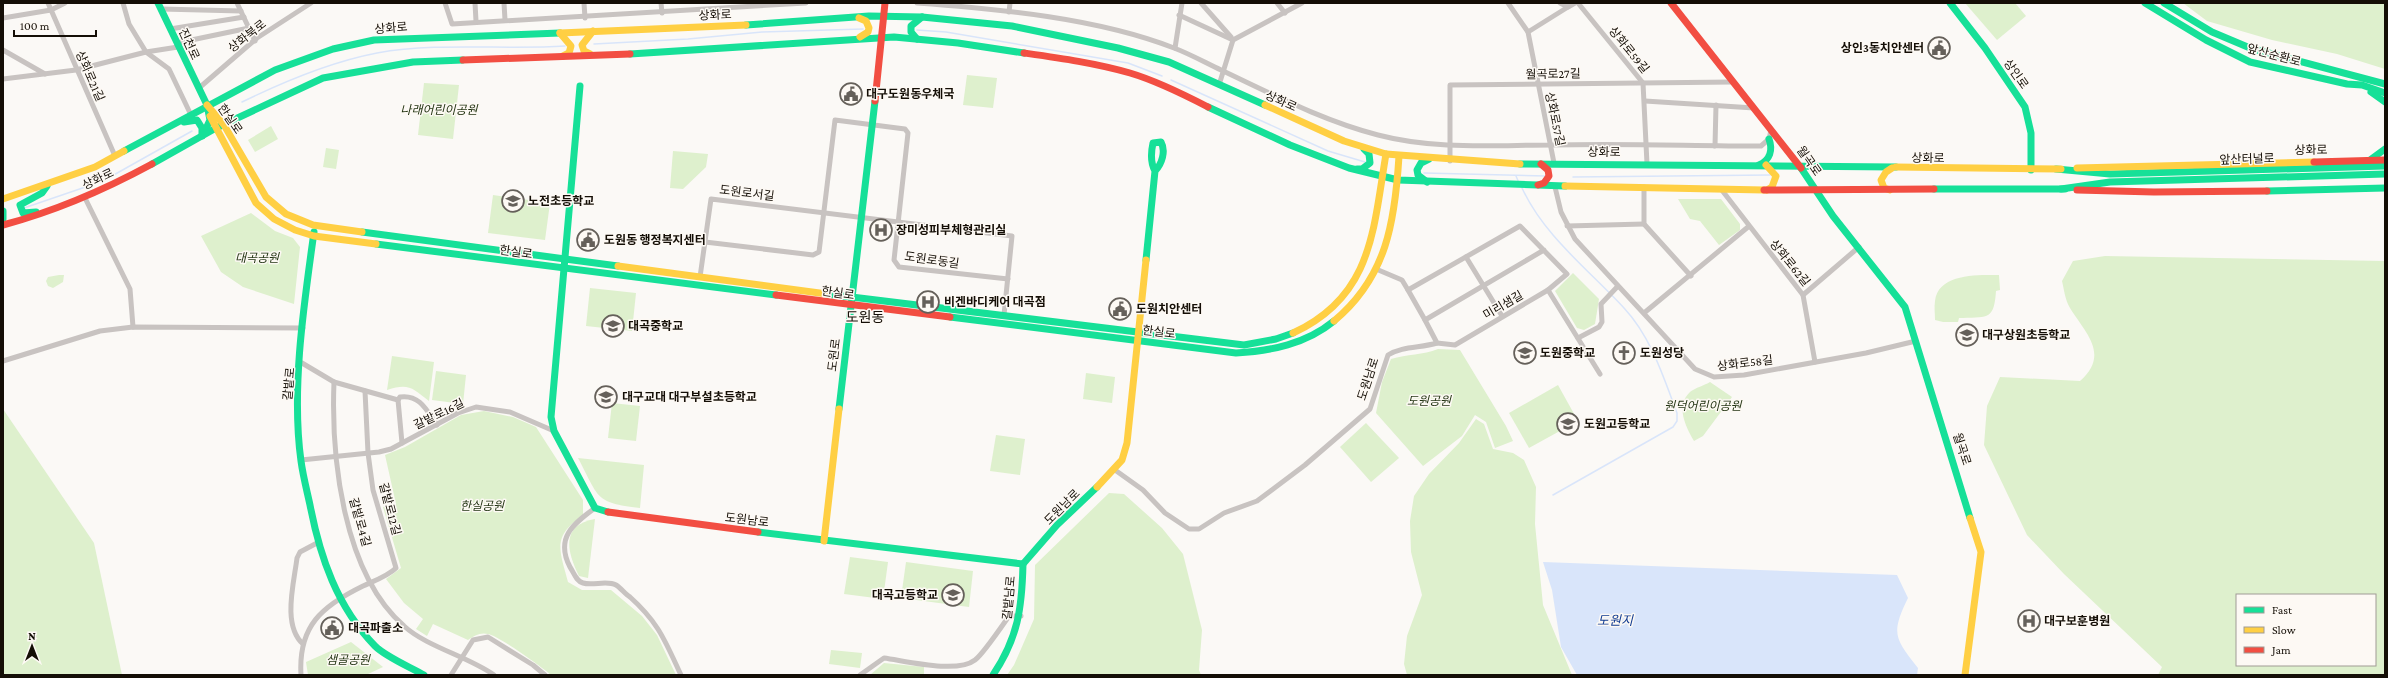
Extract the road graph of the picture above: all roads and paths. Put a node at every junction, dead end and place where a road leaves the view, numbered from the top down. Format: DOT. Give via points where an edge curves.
graph roads {
  1 [pos="48,3"];
  2 [pos="65,3"];
  3 [pos="123,3"];
  4 [pos="237,3"];
  5 [pos="311,3"];
  6 [pos="445,3"];
  7 [pos="475,3"];
  8 [pos="504,3"];
  9 [pos="584,3"];
  10 [pos="661,3"];
  11 [pos="806,3"];
  12 [pos="885,3"];
  13 [pos="917,3"];
  14 [pos="921,3"];
  15 [pos="1010,3"];
  16 [pos="1182,3"];
  17 [pos="1201,3"];
  18 [pos="1277,3"];
  19 [pos="1302,3"];
  20 [pos="1508,3"];
  21 [pos="1560,3"];
  22 [pos="1575,3"];
  23 [pos="1578,3"];
  24 [pos="1671,3"];
  25 [pos="1950,3"];
  26 [pos="2145,3"];
  27 [pos="2164,3"];
  28 [pos="780,4"];
  29 [pos="950,4"];
  30 [pos="979,5"];
  31 [pos="159,6"];
  32 [pos="1568,7"];
  33 [pos="51,10"];
  34 [pos="241,11"];
  35 [pos="662,12"];
  36 [pos="1009,12"];
  37 [pos="1285,13"];
  38 [pos="1179,15"];
  39 [pos="244,16"];
  40 [pos="883,16"];
  41 [pos="856,17"];
  42 [pos="922,17"];
  43 [pos="3,18"];
  44 [pos="585,18"];
  45 [pos="505,20"];
  46 [pos="476,21"];
  47 [pos="249,28"];
  48 [pos="170,29"];
  49 [pos="593,31"];
  50 [pos="1528,32"];
  51 [pos="560,33"];
  52 [pos="858,38"];
  53 [pos="882,38"];
  54 [pos="918,39"];
  55 [pos="254,40"];
  56 [pos="1233,40"];
  57 [pos="177,45"];
  58 [pos="1175,48"];
  59 [pos="3,50"];
  60 [pos="146,52"];
  61 [pos="591,55"];
  62 [pos="562,56"];
  63 [pos="76,70"];
  64 [pos="1224,71"];
  65 [pos="45,74"];
  66 [pos="3,79"];
  67 [pos="1733,82"];
  68 [pos="1643,83"];
  69 [pos="2347,84"];
  70 [pos="2385,84"];
  71 [pos="1219,85"];
  72 [pos="1538,85"];
  73 [pos="580,86"];
  74 [pos="199,88"];
  75 [pos="2385,93"];
  76 [pos="1645,101"];
  77 [pos="2385,102"];
  78 [pos="207,105"];
  79 [pos="1716,105"];
  80 [pos="1754,108"];
  81 [pos="191,115"];
  82 [pos="210,116"];
  83 [pos="872,124"];
  84 [pos="174,125"];
  85 [pos="224,125"];
  86 [pos="216,128"];
  87 [pos="1771,130"];
  88 [pos="202,136"];
  89 [pos="1769,139"];
  90 [pos="1551,144"];
  91 [pos="1451,146"];
  92 [pos="1645,146"];
  93 [pos="1715,146"];
  94 [pos="1362,148"];
  95 [pos="2385,149"];
  96 [pos="1386,154"];
  97 [pos="115,156"];
  98 [pos="1399,156"];
  99 [pos="1429,159"];
  100 [pos="2370,160"];
  101 [pos="2385,160"];
  102 [pos="1450,161"];
  103 [pos="1554,163"];
  104 [pos="1541,164"];
  105 [pos="1647,164"];
  106 [pos="1762,165"];
  107 [pos="2385,166"];
  108 [pos="1801,167"];
  109 [pos="1892,168"];
  110 [pos="1352,169"];
  111 [pos="2056,169"];
  112 [pos="2032,170"];
  113 [pos="1155,171"];
  114 [pos="2385,174"];
  115 [pos="1382,177"];
  116 [pos="1398,180"];
  117 [pos="1428,183"];
  118 [pos="48,186"];
  119 [pos="1536,186"];
  120 [pos="1555,187"];
  121 [pos="1644,187"];
  122 [pos="2385,188"];
  123 [pos="1721,189"];
  124 [pos="2061,189"];
  125 [pos="1767,190"];
  126 [pos="1816,190"];
  127 [pos="1891,190"];
  128 [pos="85,198"];
  129 [pos="3,199"];
  130 [pos="63,207"];
  131 [pos="3,211"];
  132 [pos="824,213"];
  133 [pos="862,218"];
  134 [pos="3,219"];
  135 [pos="898,222"];
  136 [pos="1644,224"];
  137 [pos="3,225"];
  138 [pos="316,226"];
  139 [pos="1567,226"];
  140 [pos="1748,226"];
  141 [pos="314,236"];
  142 [pos="705,242"];
  143 [pos="1859,247"];
  144 [pos="1544,250"];
  145 [pos="1466,257"];
  146 [pos="564,260"];
  147 [pos="1376,269"];
  148 [pos="563,270"];
  149 [pos="700,276"];
  150 [pos="1691,276"];
  151 [pos="1008,280"];
  152 [pos="1484,286"];
  153 [pos="1618,286"];
  154 [pos="1408,290"];
  155 [pos="1548,290"];
  156 [pos="1803,295"];
  157 [pos="852,297"];
  158 [pos="851,306"];
  159 [pos="1644,313"];
  160 [pos="1004,316"];
  161 [pos="1502,316"];
  162 [pos="1425,320"];
  163 [pos="133,327"];
  164 [pos="303,328"];
  165 [pos="1139,332"];
  166 [pos="1578,338"];
  167 [pos="1138,341"];
  168 [pos="1916,341"];
  169 [pos="1437,343"];
  170 [pos="3,361"];
  171 [pos="1815,362"];
  172 [pos="302,363"];
  173 [pos="1600,374"];
  174 [pos="334,382"];
  175 [pos="365,391"];
  176 [pos="398,400"];
  177 [pos="437,425"];
  178 [pos="554,430"];
  179 [pos="402,443"];
  180 [pos="368,453"];
  181 [pos="336,456"];
  182 [pos="301,460"];
  183 [pos="1115,470"];
  184 [pos="595,508"];
  185 [pos="824,541"];
  186 [pos="317,543"];
  187 [pos="1023,564"];
  188 [pos="370,582"];
  189 [pos="339,598"];
  190 [pos="1021,616"];
  191 [pos="302,644"];
  192 [pos="462,656"];
  193 [pos="301,675"];
  194 [pos="424,675"];
  195 [pos="451,675"];
  196 [pos="494,675"];
  197 [pos="545,675"];
  198 [pos="681,675"];
  199 [pos="860,675"];
  200 [pos="993,675"];
  201 [pos="1965,675"];
  1 -- 33 [label="street, 상화로21길"];
  2 -- 33 [label="street"];
  3 -- 60 [label="street" via="129,24"];
  4 -- 34 [label="street"];
  5 -- 55 [label="street, 상화북로"];
  6 -- 46 [label="street" via="452,24"];
  7 -- 46 [label="street"];
  8 -- 45 [label="street"];
  9 -- 44 [label="street"];
  10 -- 35 [label="street"];
  11 -- 28 [label="street"];
  12 -- 40 [label="main road, 도원로"];
  13 -- 14 [label="street"];
  14 -- 29 [label="street"];
  15 -- 36 [label="street"];
  16 -- 38 [label="street"];
  17 -- 56 [label="street"];
  18 -- 37 [label="street"];
  19 -- 37 [label="street"];
  20 -- 50 [label="street, 상화로57길"];
  21 -- 32 [label="street"];
  22 -- 32 [label="street"];
  23 -- 68 [label="street, 상화로59길"];
  24 -- 67 [label="main road, 월곡로"];
  25 -- 112 [label="main road, 상인로" via="1985,48 2025,107 2031,133"];
  26 -- 69 [label="main road, 앞산순환로" via="2206,40 2250,62"];
  27 -- 70 [label="main road, 앞산순환로" via="2219,37 2240,45 2266,54 2368,77"];
  28 -- 35 [label="street"];
  29 -- 30 [label="street"];
  30 -- 36 [label="street"];
  31 -- 34 [label="street, 진천로"];
  31 -- 48 [label="main road, 진천로"];
  32 -- 50 [label="street"];
  33 -- 43 [label="street"];
  33 -- 63 [label="street, 상화로21길"];
  34 -- 39 [label="street"];
  35 -- 44 [label="street"];
  36 -- 58 [label="street" via="1117,30"];
  37 -- 56 [label="street"];
  38 -- 56 [label="street"];
  38 -- 58 [label="street"];
  39 -- 47 [label="street"];
  39 -- 48 [label="street"];
  40 -- 41 [label="main road, 상화로"];
  40 -- 42 [label="main road, 상화로"];
  40 -- 53 [label="main road, 도원로"];
  41 -- 49 [label="main road, 상화로" via="713,27"];
  41 -- 52 [label="main road" via="866,21 870,28 865,35"];
  42 -- 54 [label="main road" via="911,26 911,32"];
  42 -- 71 [label="main road, 상화로" via="1012,26 1118,48 1169,62"];
  44 -- 45 [label="street"];
  45 -- 46 [label="street"];
  47 -- 55 [label="street"];
  47 -- 57 [label="street"];
  48 -- 57 [label="main road, 진천로"];
  49 -- 51 [label="main road, 상화로"];
  49 -- 61 [label="main road" via="582,45 584,52"];
  50 -- 72 [label="street, 상화로57길"];
  51 -- 62 [label="main road" via="571,46 569,53"];
  51 -- 78 [label="main road, 상화로" via="374,40 333,49 275,70"];
  52 -- 53 [label="main road, 상화로"];
  52 -- 61 [label="main road, 상화로"];
  53 -- 54 [label="main road, 상화로"];
  53 -- 83 [label="main road, 도원로"];
  54 -- 110 [label="main road, 상화로" via="1083,62 1130,73 1167,87 1290,145"];
  55 -- 74 [label="street, 상화북로"];
  56 -- 64 [label="street"];
  57 -- 60 [label="street"];
  57 -- 74 [label="main road, 진천로"];
  58 -- 64 [label="street"];
  59 -- 65 [label="street"];
  60 -- 63 [label="street"];
  60 -- 81 [label="street" via="169,69"];
  61 -- 62 [label="main road, 상화로"];
  62 -- 85 [label="main road, 상화로" via="413,62 361,70 323,78"];
  63 -- 65 [label="street"];
  63 -- 97 [label="street, 상화로21길"];
  64 -- 71 [label="street"];
  64 -- 91 [label="street" via="1328,119 1380,136"];
  65 -- 66 [label="street"];
  67 -- 68 [label="street, 월곡로27길"];
  67 -- 80 [label="main road, 월곡로"];
  68 -- 72 [label="street, 월곡로27길"];
  68 -- 76 [label="street, 상화로59길"];
  69 -- 75 [label="main road, 앞산순환로" via="2362,85"];
  69 -- 77 [label="main road" via="2370,91"];
  71 -- 94 [label="main road, 상화로"];
  72 -- 90 [label="street, 상화로57길"];
  72 -- 91 [label="street, 월곡로27길" via="1450,85"];
  73 -- 146 [label="main road"];
  74 -- 78 [label="main road, 진천로"];
  76 -- 79 [label="street"];
  76 -- 92 [label="street, 상화로59길"];
  78 -- 81 [label="main road, 상화로"];
  78 -- 82 [label="main road, 한실로"];
  78 -- 85 [label="main road, 한실로"];
  79 -- 80 [label="street"];
  79 -- 93 [label="street"];
  80 -- 87 [label="main road, 월곡로"];
  81 -- 84 [label="main road, 상화로"];
  82 -- 86 [label="main road, 한실로"];
  82 -- 88 [label="main road" via="209,128"];
  83 -- 132 [label="street" via="835,120"];
  83 -- 133 [label="main road, 도원로"];
  83 -- 135 [label="street" via="905,129 908,133"];
  84 -- 88 [label="main road" via="197,120 202,128"];
  84 -- 97 [label="main road, 상화로"];
  85 -- 86 [label="main road, 상화로"];
  85 -- 138 [label="main road, 한실로" via="266,197 286,214"];
  86 -- 88 [label="main road, 상화로"];
  86 -- 141 [label="main road, 한실로" via="256,203 274,219"];
  87 -- 89 [label="street"];
  87 -- 108 [label="main road, 월곡로"];
  88 -- 128 [label="main road, 상화로"];
  89 -- 93 [label="street" via="1761,146"];
  89 -- 106 [label="main road" via="1772,146 1770,155"];
  90 -- 91 [label="street" via="1508,147"];
  90 -- 92 [label="street"];
  90 -- 103 [label="street, 상화로57길"];
  91 -- 102 [label="street, 월곡로27길"];
  92 -- 93 [label="street"];
  92 -- 105 [label="street, 상화로59길"];
  94 -- 96 [label="main road, 상화로"];
  94 -- 110 [label="main road" via="1369,154 1370,163 1362,169"];
  95 -- 100 [label="main road"];
  96 -- 98 [label="main road, 상화로"];
  96 -- 115 [label="main road, 한실로"];
  97 -- 118 [label="main road, 상화로"];
  98 -- 99 [label="main road, 상화로"];
  98 -- 116 [label="main road, 한실로"];
  99 -- 102 [label="main road, 상화로"];
  99 -- 117 [label="main road" via="1421,163 1417,173"];
  100 -- 101 [label="main road, 상화로"];
  100 -- 111 [label="main road, 상화로"];
  102 -- 104 [label="main road, 상화로"];
  103 -- 104 [label="main road, 상화로"];
  103 -- 105 [label="main road, 상화로"];
  104 -- 119 [label="main road" via="1549,176 1544,183"];
  105 -- 106 [label="main road, 상화로"];
  106 -- 108 [label="main road, 상화로"];
  106 -- 125 [label="main road" via="1776,176 1772,187"];
  107 -- 111 [label="main road, 앞산터널로" via="2110,174"];
  108 -- 109 [label="main road, 상화로"];
  108 -- 126 [label="main road, 월곡로"];
  109 -- 112 [label="main road, 상화로"];
  109 -- 127 [label="main road" via="1881,180 1884,188"];
  110 -- 115 [label="main road, 상화로"];
  111 -- 112 [label="main road, 상화로"];
  113 -- 165 [label="main road, 도원남로"];
  114 -- 124 [label="main road, 앞산터널로" via="2110,182"];
  115 -- 116 [label="main road, 상화로"];
  115 -- 165 [label="main road, 한실로" via="1375,225 1361,270 1342,298 1314,324 1279,339 1244,344"];
  116 -- 117 [label="main road, 상화로"];
  116 -- 147 [label="main road, 한실로" via="1385,249"];
  117 -- 119 [label="main road, 상화로"];
  118 -- 129 [label="main road, 상화로"];
  118 -- 130 [label="main road" via="42,193 22,202 20,210 27,214"];
  119 -- 120 [label="main road, 상화로"];
  120 -- 121 [label="main road, 상화로"];
  120 -- 139 [label="street, 상화로58길"];
  121 -- 123 [label="main road, 상화로"];
  121 -- 136 [label="street"];
  122 -- 124 [label="main road, 상화로" via="2263,192 2126,192"];
  123 -- 125 [label="main road, 상화로"];
  123 -- 140 [label="street, 상화로62길"];
  124 -- 127 [label="main road, 상화로"];
  125 -- 126 [label="main road, 상화로"];
  126 -- 127 [label="main road, 상화로"];
  126 -- 143 [label="main road, 월곡로" via="1833,216"];
  128 -- 130 [label="main road, 상화로"];
  128 -- 163 [label="street" via="130,289"];
  130 -- 137 [label="main road, 상화로"];
  131 -- 134 [label="main road"];
  132 -- 133 [label="street, 도원로서길"];
  132 -- 142 [label="street" via="819,252 813,255"];
  132 -- 142 [label="street, 도원로서길" via="711,199"];
  133 -- 135 [label="street"];
  133 -- 157 [label="main road, 도원로"];
  135 -- 151 [label="street, 도원로동길" via="894,260 899,267"];
  135 -- 151 [label="street" via="1012,236"];
  136 -- 139 [label="street"];
  136 -- 150 [label="street"];
  138 -- 141 [label="main road, 갈밭로"];
  138 -- 146 [label="main road, 한실로"];
  139 -- 153 [label="street, 상화로58길" via="1575,239"];
  140 -- 150 [label="street"];
  140 -- 156 [label="street, 상화로62길"];
  141 -- 148 [label="main road, 한실로"];
  141 -- 164 [label="main road, 갈밭로"];
  142 -- 149 [label="street, 도원로서길"];
  143 -- 156 [label="street"];
  143 -- 168 [label="main road, 월곡로" via="1905,307"];
  144 -- 145 [label="street, 미리샘길" via="1520,226"];
  144 -- 152 [label="street"];
  144 -- 155 [label="street, 미리샘길" via="1567,274"];
  145 -- 152 [label="street"];
  145 -- 154 [label="street, 미리샘길"];
  146 -- 148 [label="main road"];
  146 -- 149 [label="main road, 한실로"];
  147 -- 154 [label="street" via="1402,280"];
  147 -- 167 [label="main road, 한실로" via="1368,285 1327,327 1313,336 1279,350 1236,353"];
  148 -- 158 [label="main road, 한실로" via="703,285"];
  148 -- 178 [label="main road" via="551,417"];
  149 -- 157 [label="main road, 한실로"];
  150 -- 159 [label="street"];
  151 -- 160 [label="street"];
  152 -- 161 [label="street"];
  152 -- 162 [label="street"];
  153 -- 159 [label="street, 상화로58길"];
  153 -- 166 [label="street" via="1603,301 1602,322 1599,327"];
  154 -- 162 [label="street"];
  155 -- 161 [label="street, 미리샘길"];
  155 -- 166 [label="street"];
  156 -- 171 [label="street, 상화로62길"];
  157 -- 158 [label="main road, 도원로"];
  157 -- 160 [label="main road, 한실로"];
  158 -- 167 [label="main road, 한실로"];
  158 -- 185 [label="main road, 도원로"];
  159 -- 171 [label="street, 상화로58길" via="1695,370 1708,376 1744,375"];
  160 -- 165 [label="main road, 한실로"];
  161 -- 169 [label="street, 미리샘길" via="1455,345"];
  162 -- 169 [label="street"];
  163 -- 164 [label="street"];
  163 -- 170 [label="street" via="100,331"];
  164 -- 172 [label="main road, 갈밭로"];
  165 -- 167 [label="main road, 도원남로"];
  166 -- 173 [label="street"];
  167 -- 183 [label="main road, 도원남로" via="1127,444 1122,460"];
  168 -- 171 [label="street, 상화로58길"];
  168 -- 201 [label="main road, 월곡로" via="1981,552"];
  169 -- 183 [label="street, 도원남로" via="1421,348 1406,348 1388,355 1370,409 1305,465 1257,501 1224,513 1199,529 1189,529 1165,513 1143,490"];
  172 -- 174 [label="street"];
  172 -- 182 [label="main road, 갈밭로" via="298,402"];
  174 -- 175 [label="street"];
  174 -- 181 [label="street, 갈밭로4길"];
  175 -- 176 [label="street"];
  175 -- 180 [label="street, 갈밭로12길"];
  176 -- 177 [label="street" via="404,396 415,398"];
  176 -- 179 [label="street, 갈밭로16길"];
  177 -- 178 [label="street, 갈밭로16길" via="458,413 476,407 510,412"];
  177 -- 179 [label="street, 갈밭로16길"];
  178 -- 184 [label="main road"];
  179 -- 180 [label="street, 갈밭로16길" via="379,452"];
  180 -- 181 [label="street, 갈밭로16길"];
  180 -- 188 [label="street, 갈밭로12길" via="375,497 396,565 392,571"];
  181 -- 182 [label="street, 갈밭로16길"];
  181 -- 188 [label="street, 갈밭로4길" via="347,516"];
  182 -- 186 [label="main road, 갈밭로"];
  183 -- 187 [label="main road, 도원남로" via="1057,525"];
  184 -- 185 [label="main road, 도원남로" via="614,514"];
  184 -- 198 [label="street" via="575,523 565,538 564,549 568,562 578,581 615,585 644,610 660,629"];
  185 -- 187 [label="main road, 도원남로"];
  186 -- 189 [label="main road, 갈밭로"];
  186 -- 191 [label="street" via="300,552 297,558 292,625 296,637"];
  187 -- 190 [label="main road, 갈밭남로"];
  188 -- 189 [label="street, 갈밭로12길"];
  188 -- 192 [label="street, 갈밭로4길" via="377,596 404,627"];
  189 -- 191 [label="street, 갈밭로12길" via="315,620"];
  189 -- 194 [label="main road, 갈밭로" via="376,647"];
  190 -- 199 [label="street" via="1009,616 975,660 963,665 950,666 884,658"];
  190 -- 200 [label="main road, 갈밭남로" via="1016,636 1005,659"];
  191 -- 193 [label="street"];
  192 -- 195 [label="street"];
  192 -- 196 [label="street, 갈밭로4길"];
  192 -- 197 [label="street" via="473,640 488,637"];
}
